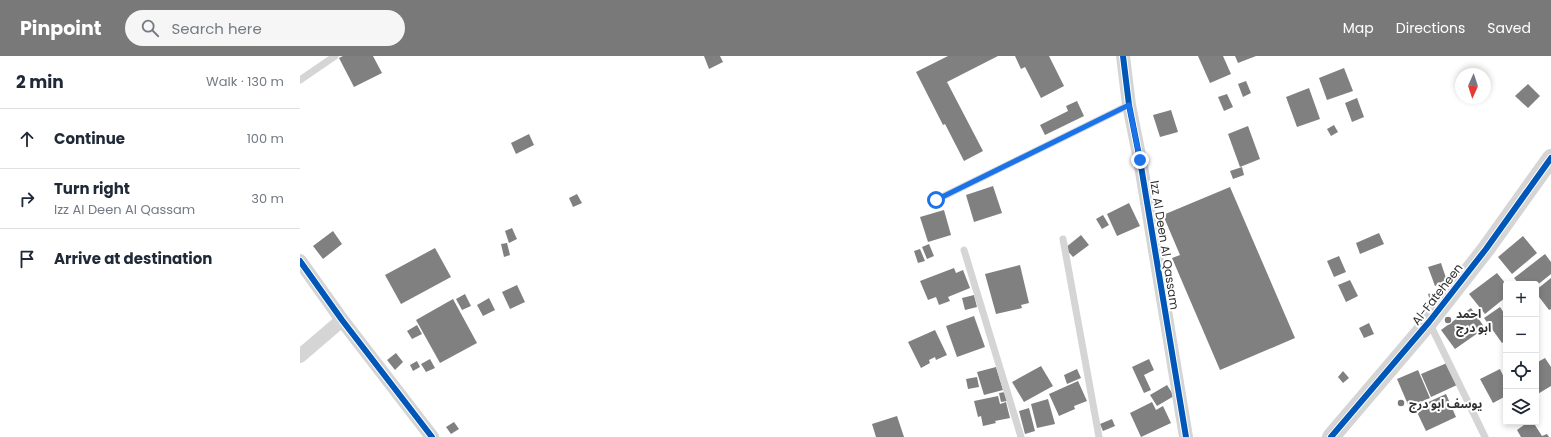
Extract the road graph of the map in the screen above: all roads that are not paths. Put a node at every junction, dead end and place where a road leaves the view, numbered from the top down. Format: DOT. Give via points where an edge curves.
graph roads {
  1 [pos="335,56"];
  2 [pos="1123,56"];
  3 [pos="300,80"];
  4 [pos="1129,105"];
  5 [pos="1551,158"];
  6 [pos="936,200"];
  7 [pos="1063,239"];
  8 [pos="964,250"];
  9 [pos="300,261"];
  10 [pos="342,320"];
  11 [pos="1429,322"];
  12 [pos="300,356"];
  13 [pos="432,437"];
  14 [pos="1021,437"];
  15 [pos="1098,437"];
  16 [pos="1186,437"];
  17 [pos="1332,437"];
  18 [pos="1485,437"];
  1 -- 3 [label="lane"];
  2 -- 4 [label="street, Izz Al Deen Al Qassam"];
  4 -- 6 [label="lane"];
  4 -- 16 [label="street, Izz Al Deen Al Qassam"];
  5 -- 11 [label="street, Al-Fateheen" via="1486,249"];
  7 -- 15 [label="lane"];
  8 -- 14 [label="lane"];
  9 -- 10 [label="street"];
  10 -- 12 [label="street"];
  10 -- 13 [label="street"];
  11 -- 17 [label="street, Al-Fateheen"];
  11 -- 18 [label="lane"];
}
